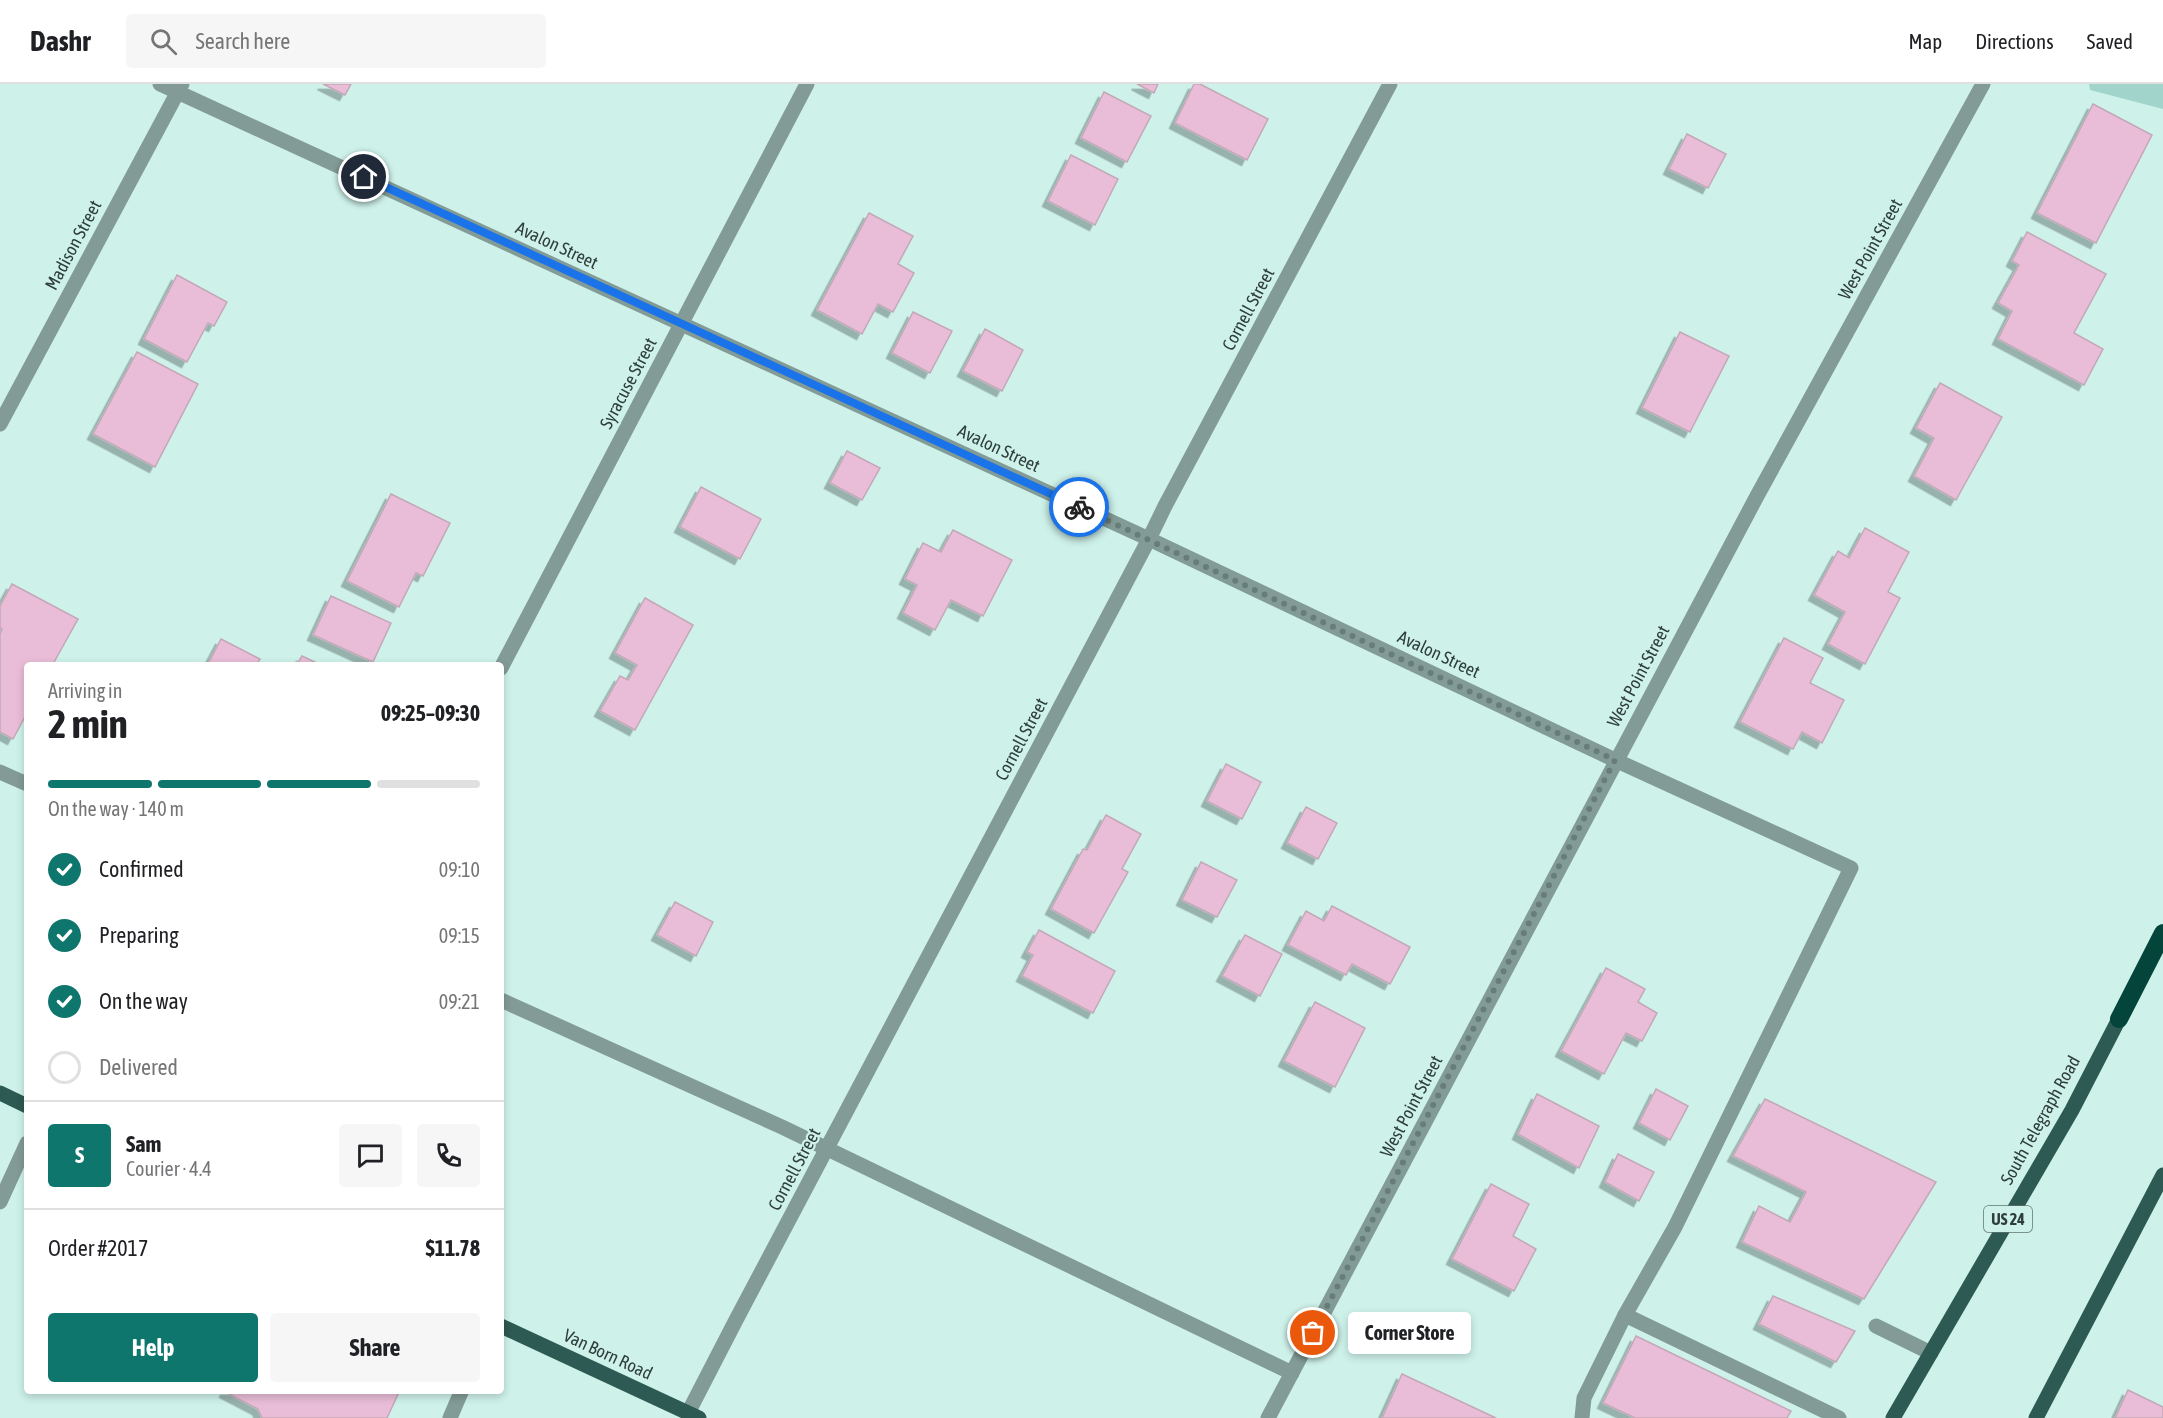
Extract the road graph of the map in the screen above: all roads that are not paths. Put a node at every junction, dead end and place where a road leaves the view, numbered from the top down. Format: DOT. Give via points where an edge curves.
graph roads {
  1 [pos="160,84"];
  2 [pos="807,84"];
  3 [pos="1390,84"];
  4 [pos="1983,84"];
  5 [pos="180,88"];
  6 [pos="682,323"];
  7 [pos="0,424"];
  8 [pos="1149,539"];
  9 [pos="504,662"];
  10 [pos="1615,760"];
  11 [pos="0,772"];
  12 [pos="24,783"];
  13 [pos="2163,928"];
  14 [pos="2163,933"];
  15 [pos="2149,960"];
  16 [pos="504,1001"];
  17 [pos="2119,1019"];
  18 [pos="0,1093"];
  19 [pos="24,1105"];
  20 [pos="826,1149"];
  21 [pos="24,1150"];
  22 [pos="2163,1175"];
  23 [pos="0,1202"];
  24 [pos="1624,1315"];
  25 [pos="1876,1326"];
  26 [pos="504,1327"];
  27 [pos="1931,1353"];
  28 [pos="1292,1373"];
  29 [pos="460,1394"];
  30 [pos="694,1416"];
  31 [pos="450,1418"];
  32 [pos="1268,1418"];
  33 [pos="1582,1418"];
  34 [pos="1839,1418"];
  35 [pos="1893,1418"];
  36 [pos="2036,1418"];
  1 -- 5 [label="street, Avalon Street"];
  2 -- 6 [label="street, Syracuse Street"];
  3 -- 8 [label="street, Cornell Street"];
  4 -- 10 [label="street, West Point Street"];
  5 -- 6 [label="street, Avalon Street"];
  5 -- 7 [label="street, Madison Street"];
  6 -- 8 [label="street, Avalon Street"];
  6 -- 9 [label="street, Syracuse Street"];
  8 -- 10 [label="street, Avalon Street"];
  8 -- 20 [label="street, Cornell Street"];
  10 -- 24 [label="street, Avalon Street" via="1851,868 1676,1227"];
  10 -- 28 [label="street, West Point Street"];
  11 -- 12 [label="street"];
  13 -- 15 [label="highway"];
  14 -- 15 [label="highway, South Telegraph Road / US 24"];
  15 -- 17 [label="highway, South Telegraph Road / US 24"];
  16 -- 20 [label="street"];
  17 -- 27 [label="main road, South Telegraph Road / US 24" via="2072,1110"];
  18 -- 19 [label="main road"];
  20 -- 28 [label="street"];
  20 -- 30 [label="street, Cornell Street"];
  21 -- 23 [label="street"];
  22 -- 36 [label="main road"];
  24 -- 33 [label="street" via="1584,1398"];
  24 -- 34 [label="street"];
  25 -- 27 [label="street"];
  26 -- 30 [label="main road, Van Born Road"];
  27 -- 35 [label="main road, South Telegraph Road / US 24"];
  28 -- 32 [label="street, West Point Street"];
  29 -- 31 [label="street"];
}
